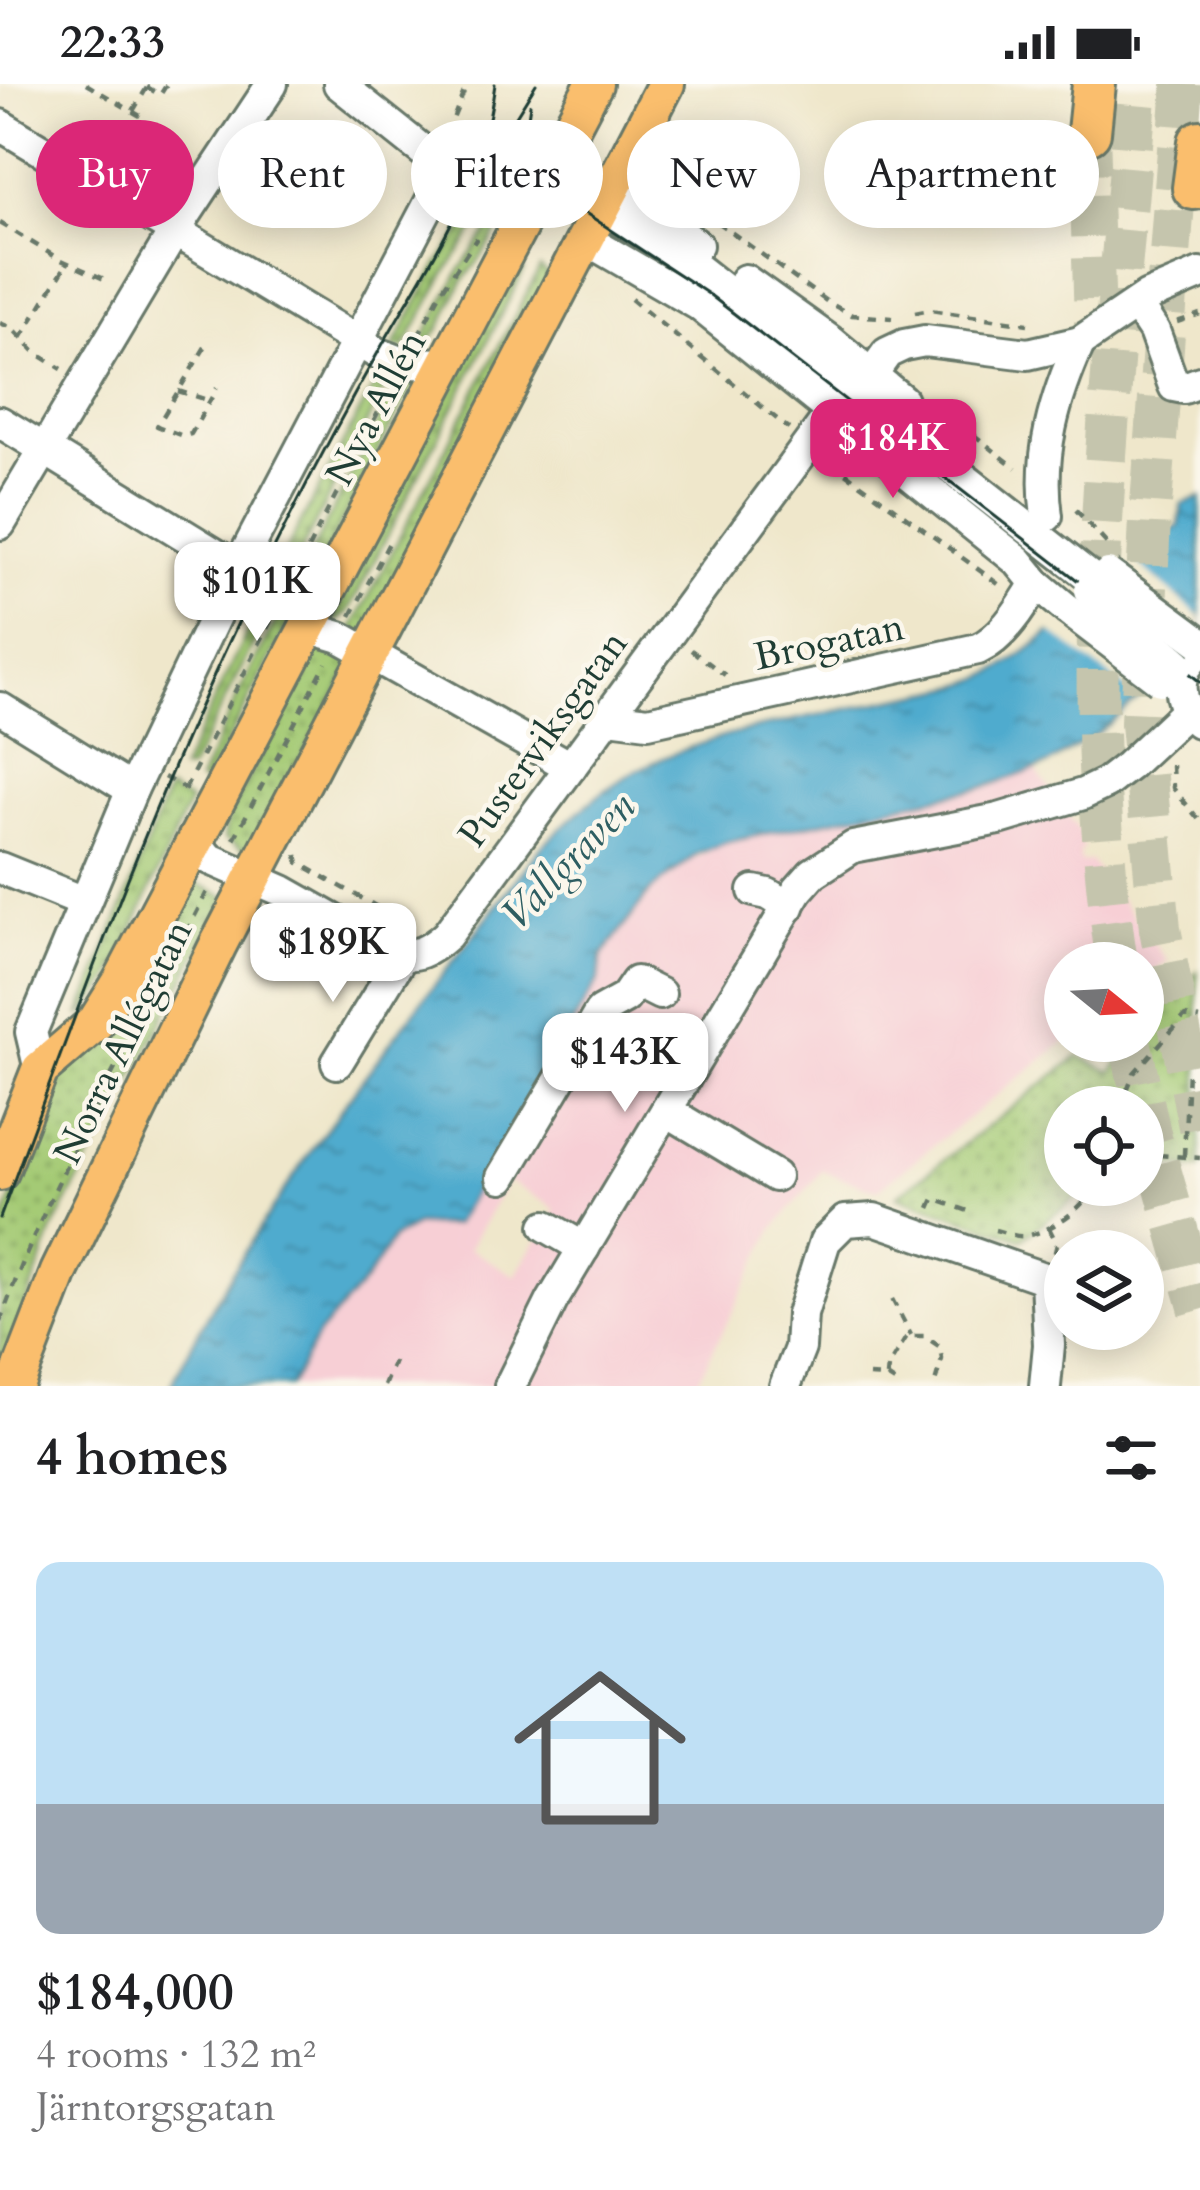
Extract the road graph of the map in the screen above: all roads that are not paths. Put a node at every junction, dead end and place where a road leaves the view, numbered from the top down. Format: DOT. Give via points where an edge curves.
graph roads {
  1 [pos="272,84"];
  2 [pos="339,84"];
  3 [pos="593,84"];
  4 [pos="666,84"];
  5 [pos="1094,84"];
  6 [pos="574,120"];
  7 [pos="1090,120"];
  8 [pos="0,125"];
  9 [pos="1200,142"];
  10 [pos="1194,188"];
  11 [pos="603,209"];
  12 [pos="603,214"];
  13 [pos="603,215"];
  14 [pos="519,228"];
  15 [pos="592,228"];
  16 [pos="174,232"];
  17 [pos="1200,274"];
  18 [pos="1137,305"];
  19 [pos="1080,341"];
  20 [pos="358,342"];
  21 [pos="448,364"];
  22 [pos="1200,382"];
  23 [pos="851,400"];
  24 [pos="0,422"];
  25 [pos="46,451"];
  26 [pos="1045,502"];
  27 [pos="0,524"];
  28 [pos="238,568"];
  29 [pos="1095,581"];
  30 [pos="1036,583"];
  31 [pos="339,639"];
  32 [pos="1188,679"];
  33 [pos="6,712"];
  34 [pos="609,717"];
  35 [pos="572,767"];
  36 [pos="132,790"];
  37 [pos="199,829"];
  38 [pos="0,868"];
  39 [pos="237,870"];
  40 [pos="754,891"];
  41 [pos="84,902"];
  42 [pos="789,907"];
  43 [pos="403,955"];
  44 [pos="660,994"];
  45 [pos="337,1063"];
  46 [pos="40,1070"];
  47 [pos="658,1099"];
  48 [pos="5,1148"];
  49 [pos="775,1176"];
  50 [pos="502,1177"];
  51 [pos="546,1226"];
  52 [pos="584,1248"];
  53 [pos="15,1386"];
  54 [pos="510,1386"];
  55 [pos="785,1386"];
  56 [pos="1045,1386"];
  1 -- 16 [label="street"];
  2 -- 20 [label="street" via="439,172"];
  3 -- 6 [label="main road, Nya Allén"];
  4 -- 11 [label="main road, Norra Allégatan"];
  5 -- 7 [label="highway"];
  8 -- 16 [label="street"];
  9 -- 10 [label="highway"];
  12 -- 23 [label="street" via="833,344"];
  13 -- 23 [label="street" via="699,305"];
  14 -- 21 [label="main road, Nya Allén"];
  15 -- 31 [label="main road, Norra Allégatan"];
  16 -- 20 [label="street"];
  16 -- 25 [label="street"];
  17 -- 18 [label="street"];
  18 -- 19 [label="street"];
  18 -- 22 [label="street" via="1174,386"];
  19 -- 23 [label="street, Pusterviksgatan" via="1028,354 925,341 887,352"];
  19 -- 26 [label="street" via="1051,419"];
  20 -- 21 [label="street" via="404,363"];
  20 -- 28 [label="street"];
  21 -- 31 [label="main road, Nya Allén"];
  23 -- 26 [label="street"];
  23 -- 29 [label="street"];
  23 -- 30 [label="street"];
  23 -- 34 [label="street, Pusterviksgatan" via="808,445"];
  24 -- 25 [label="street"];
  25 -- 27 [label="street"];
  25 -- 28 [label="street"];
  26 -- 29 [label="street" via="1089,550"];
  28 -- 36 [label="street"];
  29 -- 30 [label="street"];
  29 -- 32 [label="street, bridge"];
  29 -- 32 [label="street, bridge"];
  30 -- 34 [label="street, Brogatan" via="979,649 648,722"];
  31 -- 35 [label="street"];
  31 -- 37 [label="main road, Nya Allén"];
  31 -- 39 [label="main road, Norra Allégatan"];
  32 -- 42 [label="street" via="1106,783 999,819 854,847 813,872"];
  33 -- 36 [label="street"];
  34 -- 35 [label="street, Pusterviksgatan"];
  35 -- 43 [label="street, Pusterviksgatan" via="447,935 430,951"];
  36 -- 41 [label="street"];
  37 -- 39 [label="street" via="200,852"];
  37 -- 46 [label="main road, Nya Allén" via="96,1022"];
  38 -- 41 [label="street"];
  39 -- 43 [label="street"];
  39 -- 53 [label="main road, Norra Allégatan"];
  40 -- 42 [label="street"];
  41 -- 46 [label="street" via="31,1032"];
  42 -- 47 [label="street"];
  43 -- 45 [label="street"];
  44 -- 50 [label="street" via="636,982 601,1012"];
  46 -- 48 [label="main road"];
  47 -- 49 [label="street" via="735,1139"];
  47 -- 52 [label="street"];
  51 -- 52 [label="street"];
  52 -- 54 [label="street"];
  55 -- 56 [label="street" via="825,1241 845,1221 874,1220 1046,1279"];
}
